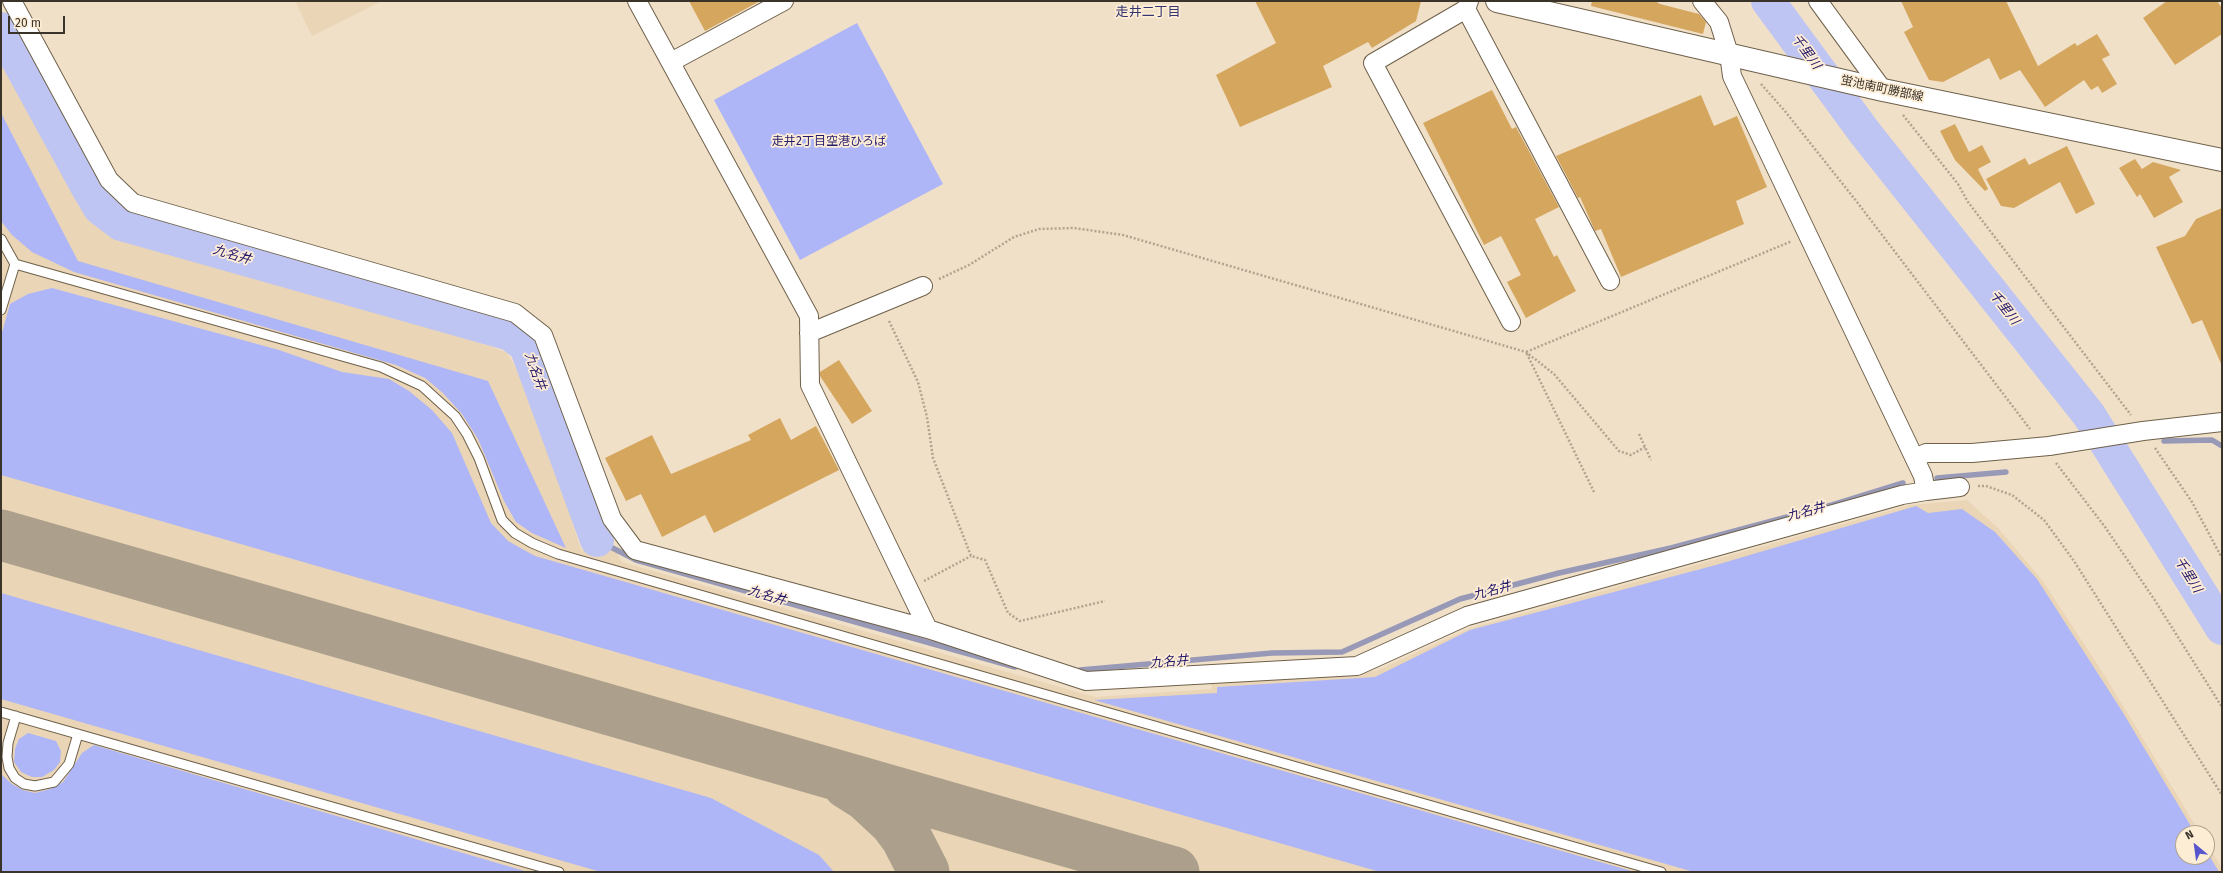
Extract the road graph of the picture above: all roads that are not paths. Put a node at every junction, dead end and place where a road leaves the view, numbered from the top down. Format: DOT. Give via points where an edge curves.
graph roads {
  1 [pos="12,1"];
  2 [pos="637,1"];
  3 [pos="784,1"];
  4 [pos="1497,1"];
  5 [pos="1702,1"];
  6 [pos="1818,1"];
  7 [pos="1467,5"];
  8 [pos="1741,57"];
  9 [pos="670,62"];
  10 [pos="1875,88"];
  11 [pos="2222,160"];
  12 [pos="1,240"];
  13 [pos="15,264"];
  14 [pos="1610,281"];
  15 [pos="922,286"];
  16 [pos="1,310"];
  17 [pos="1511,322"];
  18 [pos="810,334"];
  19 [pos="2222,422"];
  20 [pos="1915,458"];
  21 [pos="1960,487"];
  22 [pos="1926,492"];
  23 [pos="928,629"];
  24 [pos="1,712"];
  25 [pos="16,716"];
  26 [pos="78,734"];
  27 [pos="559,872"];
  28 [pos="1661,872"];
  1 -- 23 [label="street" via="109,180 133,203 515,314 544,335 612,519 635,550"];
  2 -- 9 [label="street"];
  3 -- 9 [label="street"];
  4 -- 8 [label="street, 蛍池南町勝部線"];
  5 -- 8 [label="street"];
  6 -- 10 [label="street"];
  7 -- 14 [label="street"];
  7 -- 17 [label="street" via="1373,63"];
  8 -- 10 [label="street, 蛍池南町勝部線"];
  8 -- 20 [label="street" via="1732,76"];
  9 -- 18 [label="street" via="809,316"];
  10 -- 11 [label="street, 蛍池南町勝部線"];
  12 -- 13 [label="lane"];
  13 -- 16 [label="lane"];
  13 -- 28 [label="lane" via="382,367 406,377 422,386 455,416 479,458 502,520 515,533 558,554"];
  15 -- 18 [label="street"];
  18 -- 23 [label="street" via="810,385"];
  19 -- 20 [label="street" via="2140,431 2046,446 1972,453 1926,453"];
  20 -- 22 [label="street" via="1923,476"];
  21 -- 22 [label="street"];
  22 -- 23 [label="street" via="1902,495 1467,616 1357,666 1086,681"];
  24 -- 25 [label="lane"];
  25 -- 26 [label="lane"];
  25 -- 26 [label="lane" via="6,757 15,778 24,784 35,786 54,782 69,764"];
  26 -- 27 [label="lane"];
}
